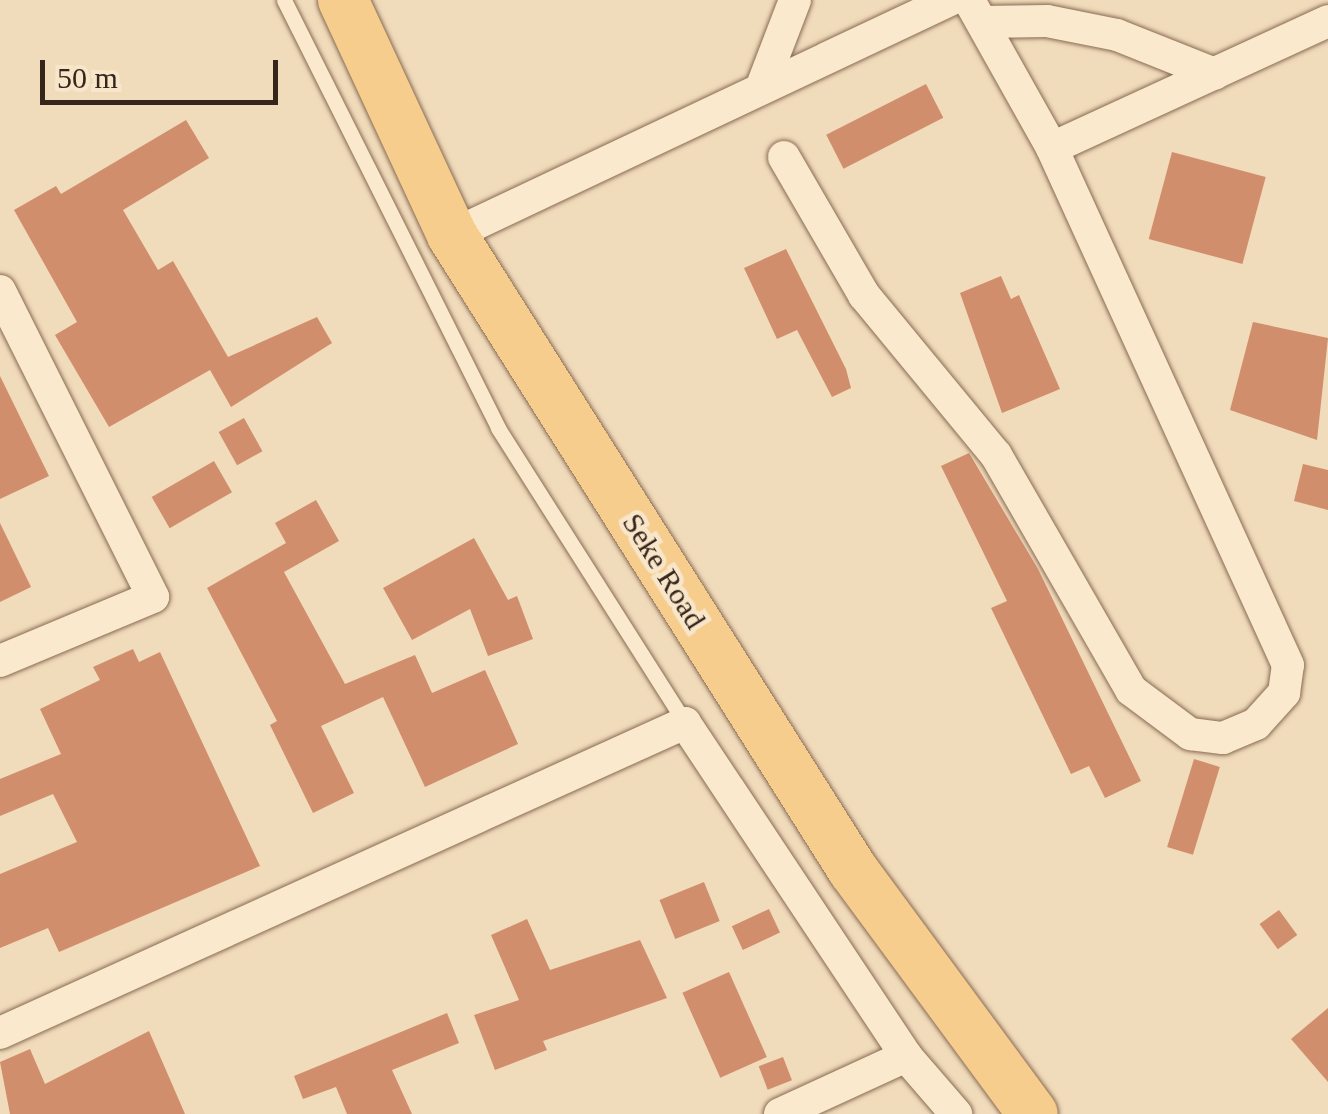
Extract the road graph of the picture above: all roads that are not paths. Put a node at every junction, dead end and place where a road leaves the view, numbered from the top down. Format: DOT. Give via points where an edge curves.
graph roads {
  1 [pos="284,0"];
  2 [pos="343,0"];
  3 [pos="950,0"];
  4 [pos="782,2"];
  5 [pos="975,11"];
  6 [pos="1328,22"];
  7 [pos="1214,74"];
  8 [pos="762,86"];
  9 [pos="1052,148"];
  10 [pos="784,157"];
  11 [pos="452,235"];
  12 [pos="0,291"];
  13 [pos="0,661"];
  14 [pos="685,723"];
  15 [pos="0,1033"];
  16 [pos="906,1056"];
  17 [pos="780,1114"];
  18 [pos="956,1114"];
  19 [pos="1032,1114"];
  1 -- 14 [label="lane" via="498,428"];
  2 -- 11 [label="main road, Seke Road"];
  3 -- 8 [label="street"];
  4 -- 8 [label="street"];
  5 -- 7 [label="street" via="1116,35"];
  5 -- 9 [label="street"];
  6 -- 7 [label="street"];
  7 -- 9 [label="street"];
  8 -- 11 [label="street"];
  9 -- 10 [label="street" via="1288,665 1284,694 1256,724 1223,738 1190,734 1131,690 996,455 864,295"];
  11 -- 19 [label="main road, Seke Road" via="853,870"];
  12 -- 13 [label="street" via="153,597"];
  14 -- 15 [label="street"];
  14 -- 16 [label="street"];
  16 -- 17 [label="street"];
  16 -- 18 [label="street"];
}
